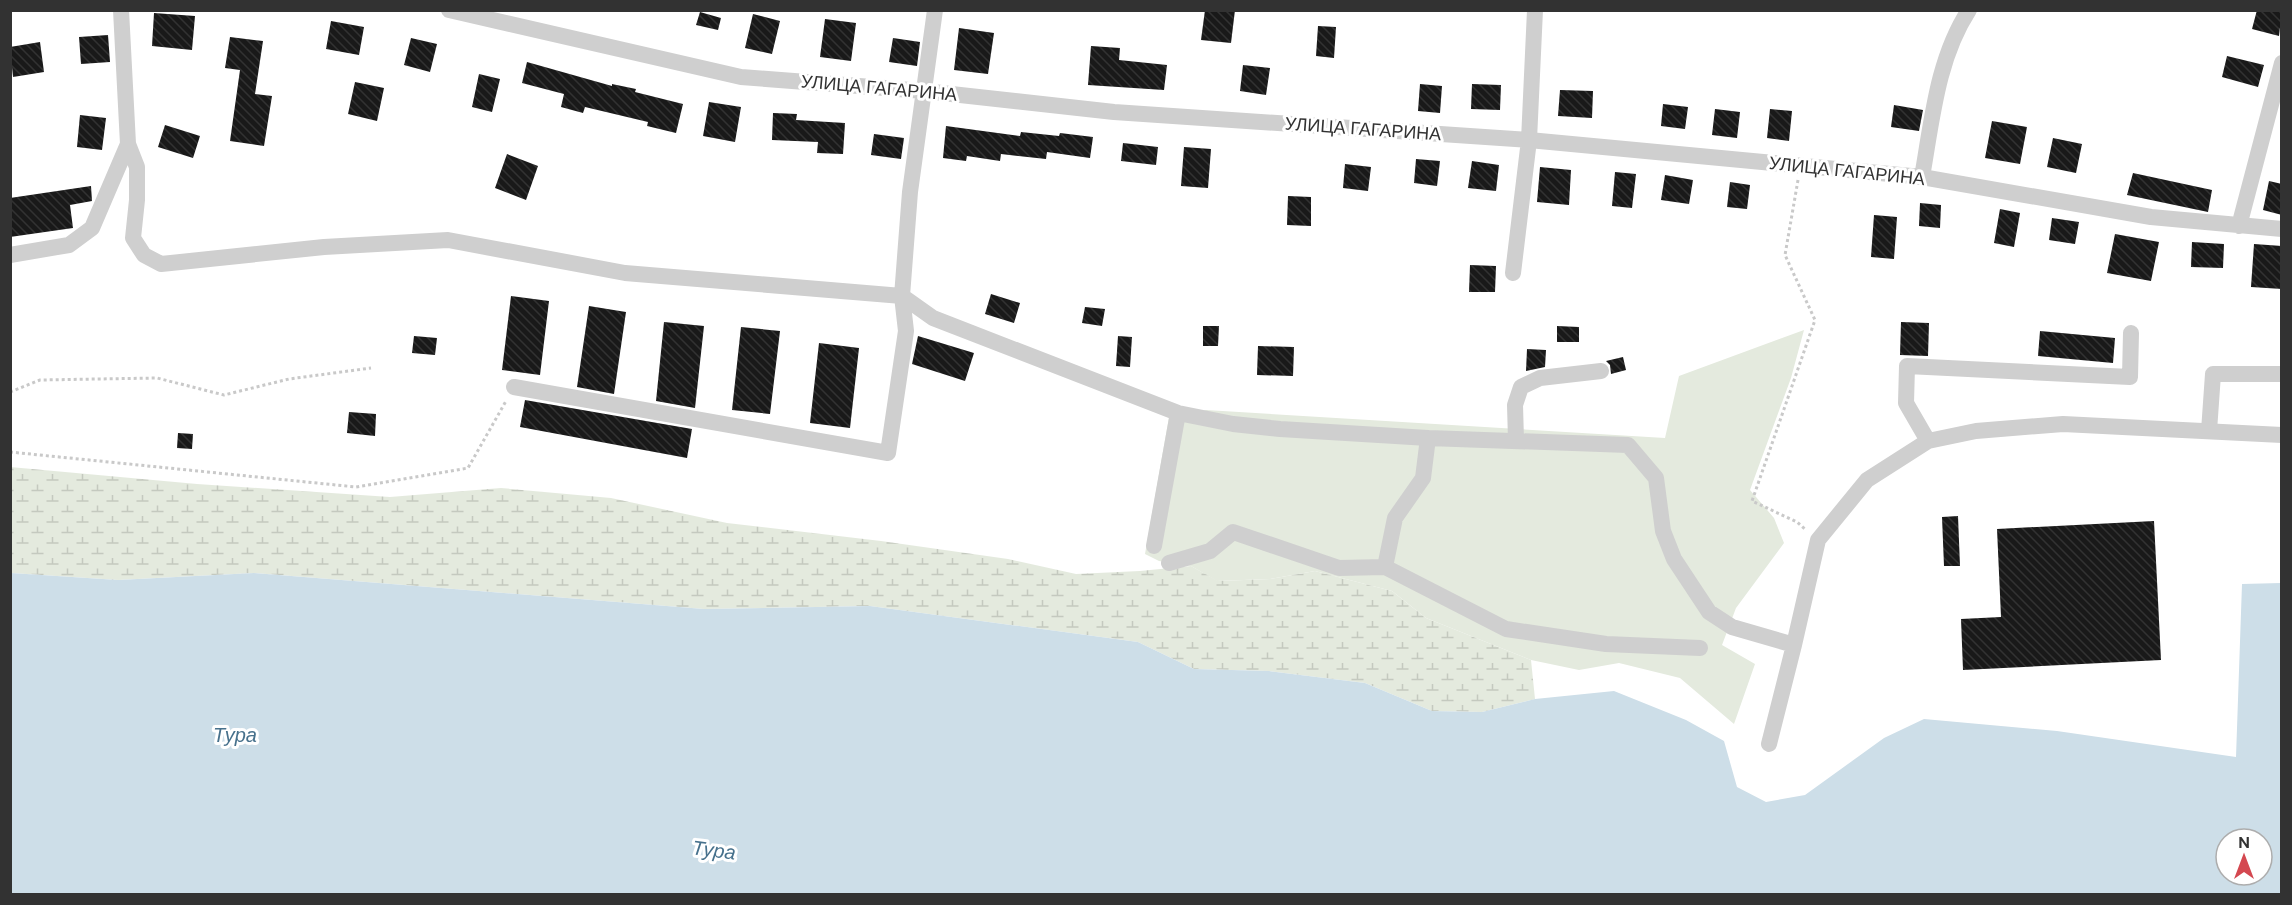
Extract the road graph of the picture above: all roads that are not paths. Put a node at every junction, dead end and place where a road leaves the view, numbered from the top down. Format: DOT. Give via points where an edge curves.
graph roads {
  1 [pos="121,10"];
  2 [pos="449,10"];
  3 [pos="935,10"];
  4 [pos="1535,10"];
  5 [pos="1969,10"];
  6 [pos="503,16"];
  7 [pos="2282,63"];
  8 [pos="924,91"];
  9 [pos="1529,140"];
  10 [pos="128,144"];
  11 [pos="1922,177"];
  12 [pos="2239,226"];
  13 [pos="2282,229"];
  14 [pos="10,255"];
  15 [pos="1513,273"];
  16 [pos="902,296"];
  17 [pos="2131,333"];
  18 [pos="1601,371"];
  19 [pos="2282,374"];
  20 [pos="514,387"];
  21 [pos="1178,413"];
  22 [pos="2209,430"];
  23 [pos="2282,435"];
  24 [pos="1428,438"];
  25 [pos="1516,440"];
  26 [pos="1928,441"];
  27 [pos="1154,546"];
  28 [pos="1169,563"];
  29 [pos="1384,567"];
  30 [pos="1794,645"];
  31 [pos="1700,648"];
  32 [pos="1769,744"];
  1 -- 10 [label="street"];
  2 -- 6 [label="street, УЛИЦА ГАГАРИНА"];
  3 -- 8 [label="street"];
  4 -- 9 [label="street"];
  5 -- 11 [label="street" via="1945,63"];
  6 -- 8 [label="street, УЛИЦА ГАГАРИНА" via="741,77"];
  7 -- 12 [label="street"];
  8 -- 9 [label="street, УЛИЦА ГАГАРИНА" via="1114,112"];
  8 -- 16 [label="street" via="910,192"];
  9 -- 11 [label="street, УЛИЦА ГАГАРИНА"];
  9 -- 15 [label="street"];
  10 -- 14 [label="street" via="92,228 69,245"];
  10 -- 16 [label="street" via="137,167 133,238 144,255 161,264 324,247 448,240 626,273"];
  11 -- 12 [label="street, УЛИЦА ГАГАРИНА" via="2151,217"];
  12 -- 13 [label="street, УЛИЦА ГАГАРИНА"];
  16 -- 20 [label="street" via="906,331 888,453"];
  16 -- 21 [label="street" via="933,318"];
  17 -- 26 [label="street" via="2130,377 1907,366 1906,403"];
  18 -- 25 [label="street" via="1540,378 1521,387 1515,405"];
  19 -- 22 [label="street" via="2213,374"];
  21 -- 24 [label="street" via="1280,429"];
  21 -- 27 [label="street"];
  22 -- 23 [label="street"];
  22 -- 26 [label="street" via="2063,424 1976,431"];
  24 -- 25 [label="street"];
  24 -- 29 [label="street" via="1423,478 1395,518"];
  25 -- 30 [label="street" via="1628,445 1656,478 1663,531 1674,559 1709,612 1732,627"];
  26 -- 30 [label="street" via="1867,480 1818,540"];
  28 -- 29 [label="street" via="1210,551 1233,532 1339,568"];
  29 -- 31 [label="street" via="1506,628 1606,644"];
  30 -- 32 [label="street"];
}
